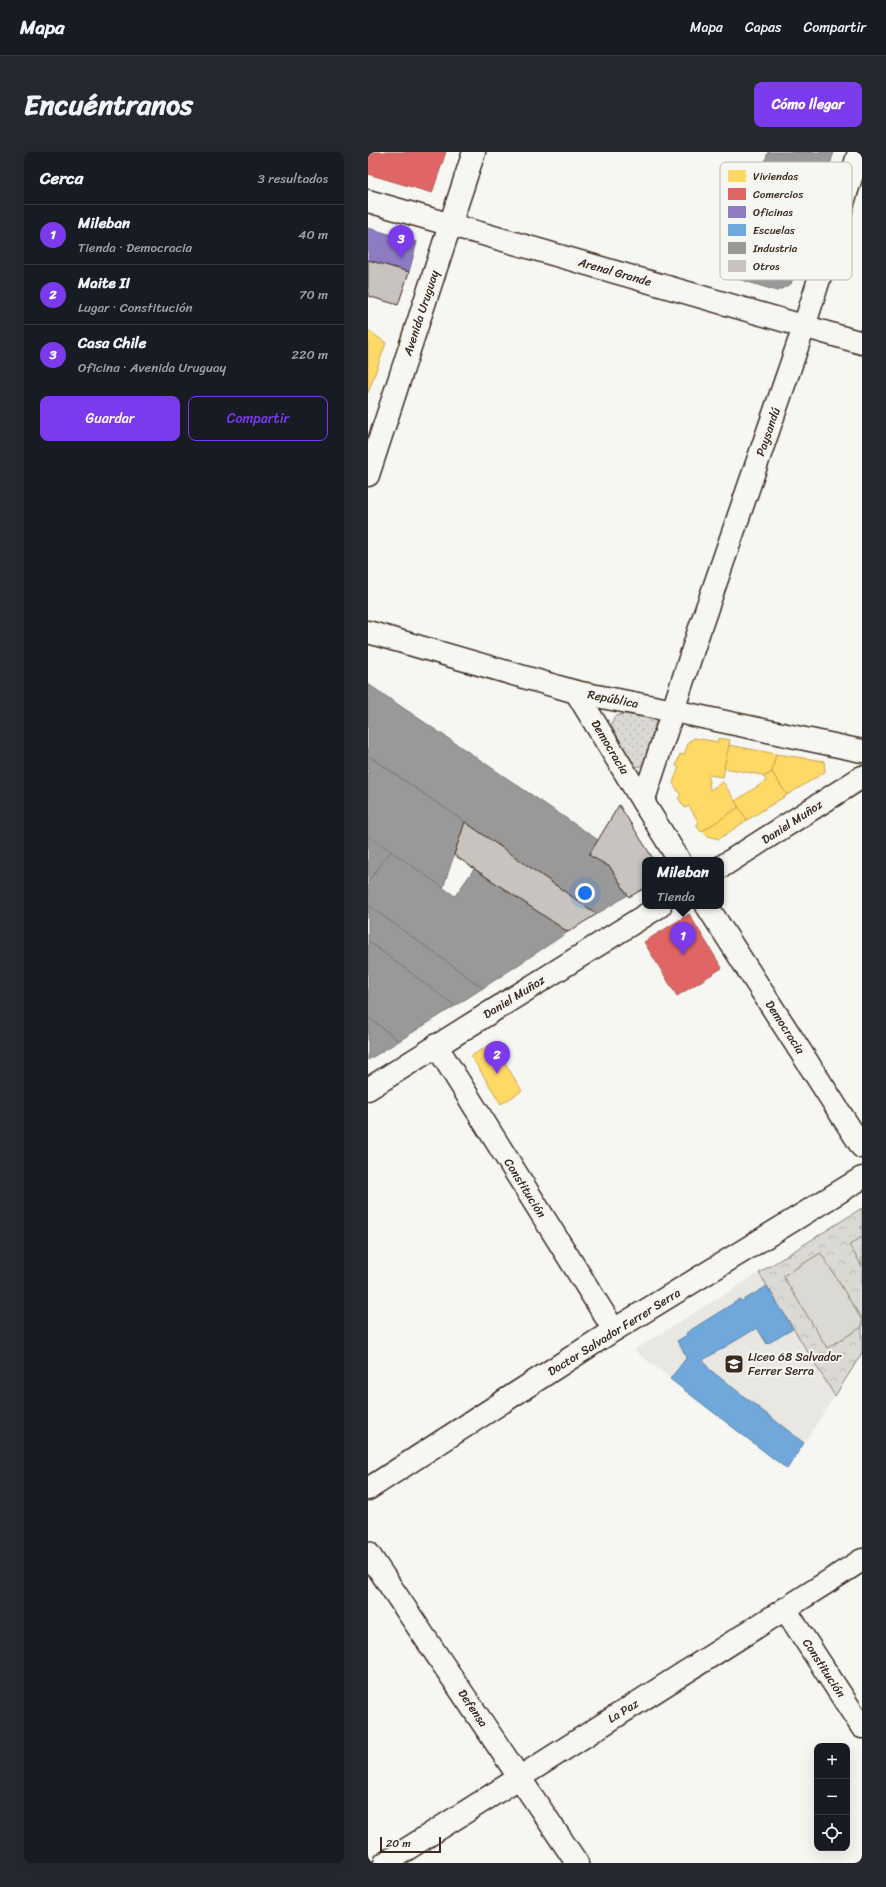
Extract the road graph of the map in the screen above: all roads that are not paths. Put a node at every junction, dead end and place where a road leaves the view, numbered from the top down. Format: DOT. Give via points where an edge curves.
graph roads {
  1 [pos="474,152"];
  2 [pos="859,152"];
  3 [pos="852,174"];
  4 [pos="368,201"];
  5 [pos="450,224"];
  6 [pos="819,280"];
  7 [pos="804,327"];
  8 [pos="862,343"];
  9 [pos="368,475"];
  10 [pos="368,632"];
  11 [pos="576,692"];
  12 [pos="674,711"];
  13 [pos="862,751"];
  14 [pos="862,777"];
  15 [pos="643,802"];
  16 [pos="677,857"];
  17 [pos="724,865"];
  18 [pos="655,909"];
  19 [pos="709,909"];
  20 [pos="436,1045"];
  21 [pos="368,1089"];
  22 [pos="862,1148"];
  23 [pos="862,1178"];
  24 [pos="614,1330"];
  25 [pos="368,1490"];
  26 [pos="368,1553"];
  27 [pos="862,1560"];
  28 [pos="786,1609"];
  29 [pos="862,1727"];
  30 [pos="520,1777"];
  31 [pos="385,1863"];
  32 [pos="578,1863"];
  1 -- 5 [label="street, Avenida Uruguay"];
  2 -- 3 [label="street, Paysandú"];
  4 -- 5 [label="street, Arenal Grande"];
  5 -- 7 [label="street, Arenal Grande"];
  5 -- 9 [label="street, Avenida Uruguay"];
  6 -- 7 [label="street, Paysandú"];
  7 -- 8 [label="street, Arenal Grande"];
  7 -- 12 [label="street, Paysandú"];
  10 -- 11 [label="street, República"];
  11 -- 12 [label="street, República"];
  11 -- 15 [label="street, Democracia"];
  12 -- 13 [label="street, República"];
  12 -- 15 [label="street"];
  14 -- 17 [label="street, Daniel Muñoz"];
  15 -- 16 [label="street, Democracia"];
  18 -- 20 [label="street, Daniel Muñoz"];
  19 -- 22 [label="street, Democracia"];
  20 -- 21 [label="street, Daniel Muñoz"];
  20 -- 24 [label="street, Constitución"];
  23 -- 24 [label="street, Doctor Salvador Ferrer Serra"];
  24 -- 25 [label="street, Doctor Salvador Ferrer Serra"];
  26 -- 30 [label="street, Defensa"];
  27 -- 28 [label="street, La Paz"];
  28 -- 29 [label="street, Constitución"];
  28 -- 30 [label="street, La Paz"];
  30 -- 31 [label="street, La Paz"];
  30 -- 32 [label="street, Defensa"];
}
